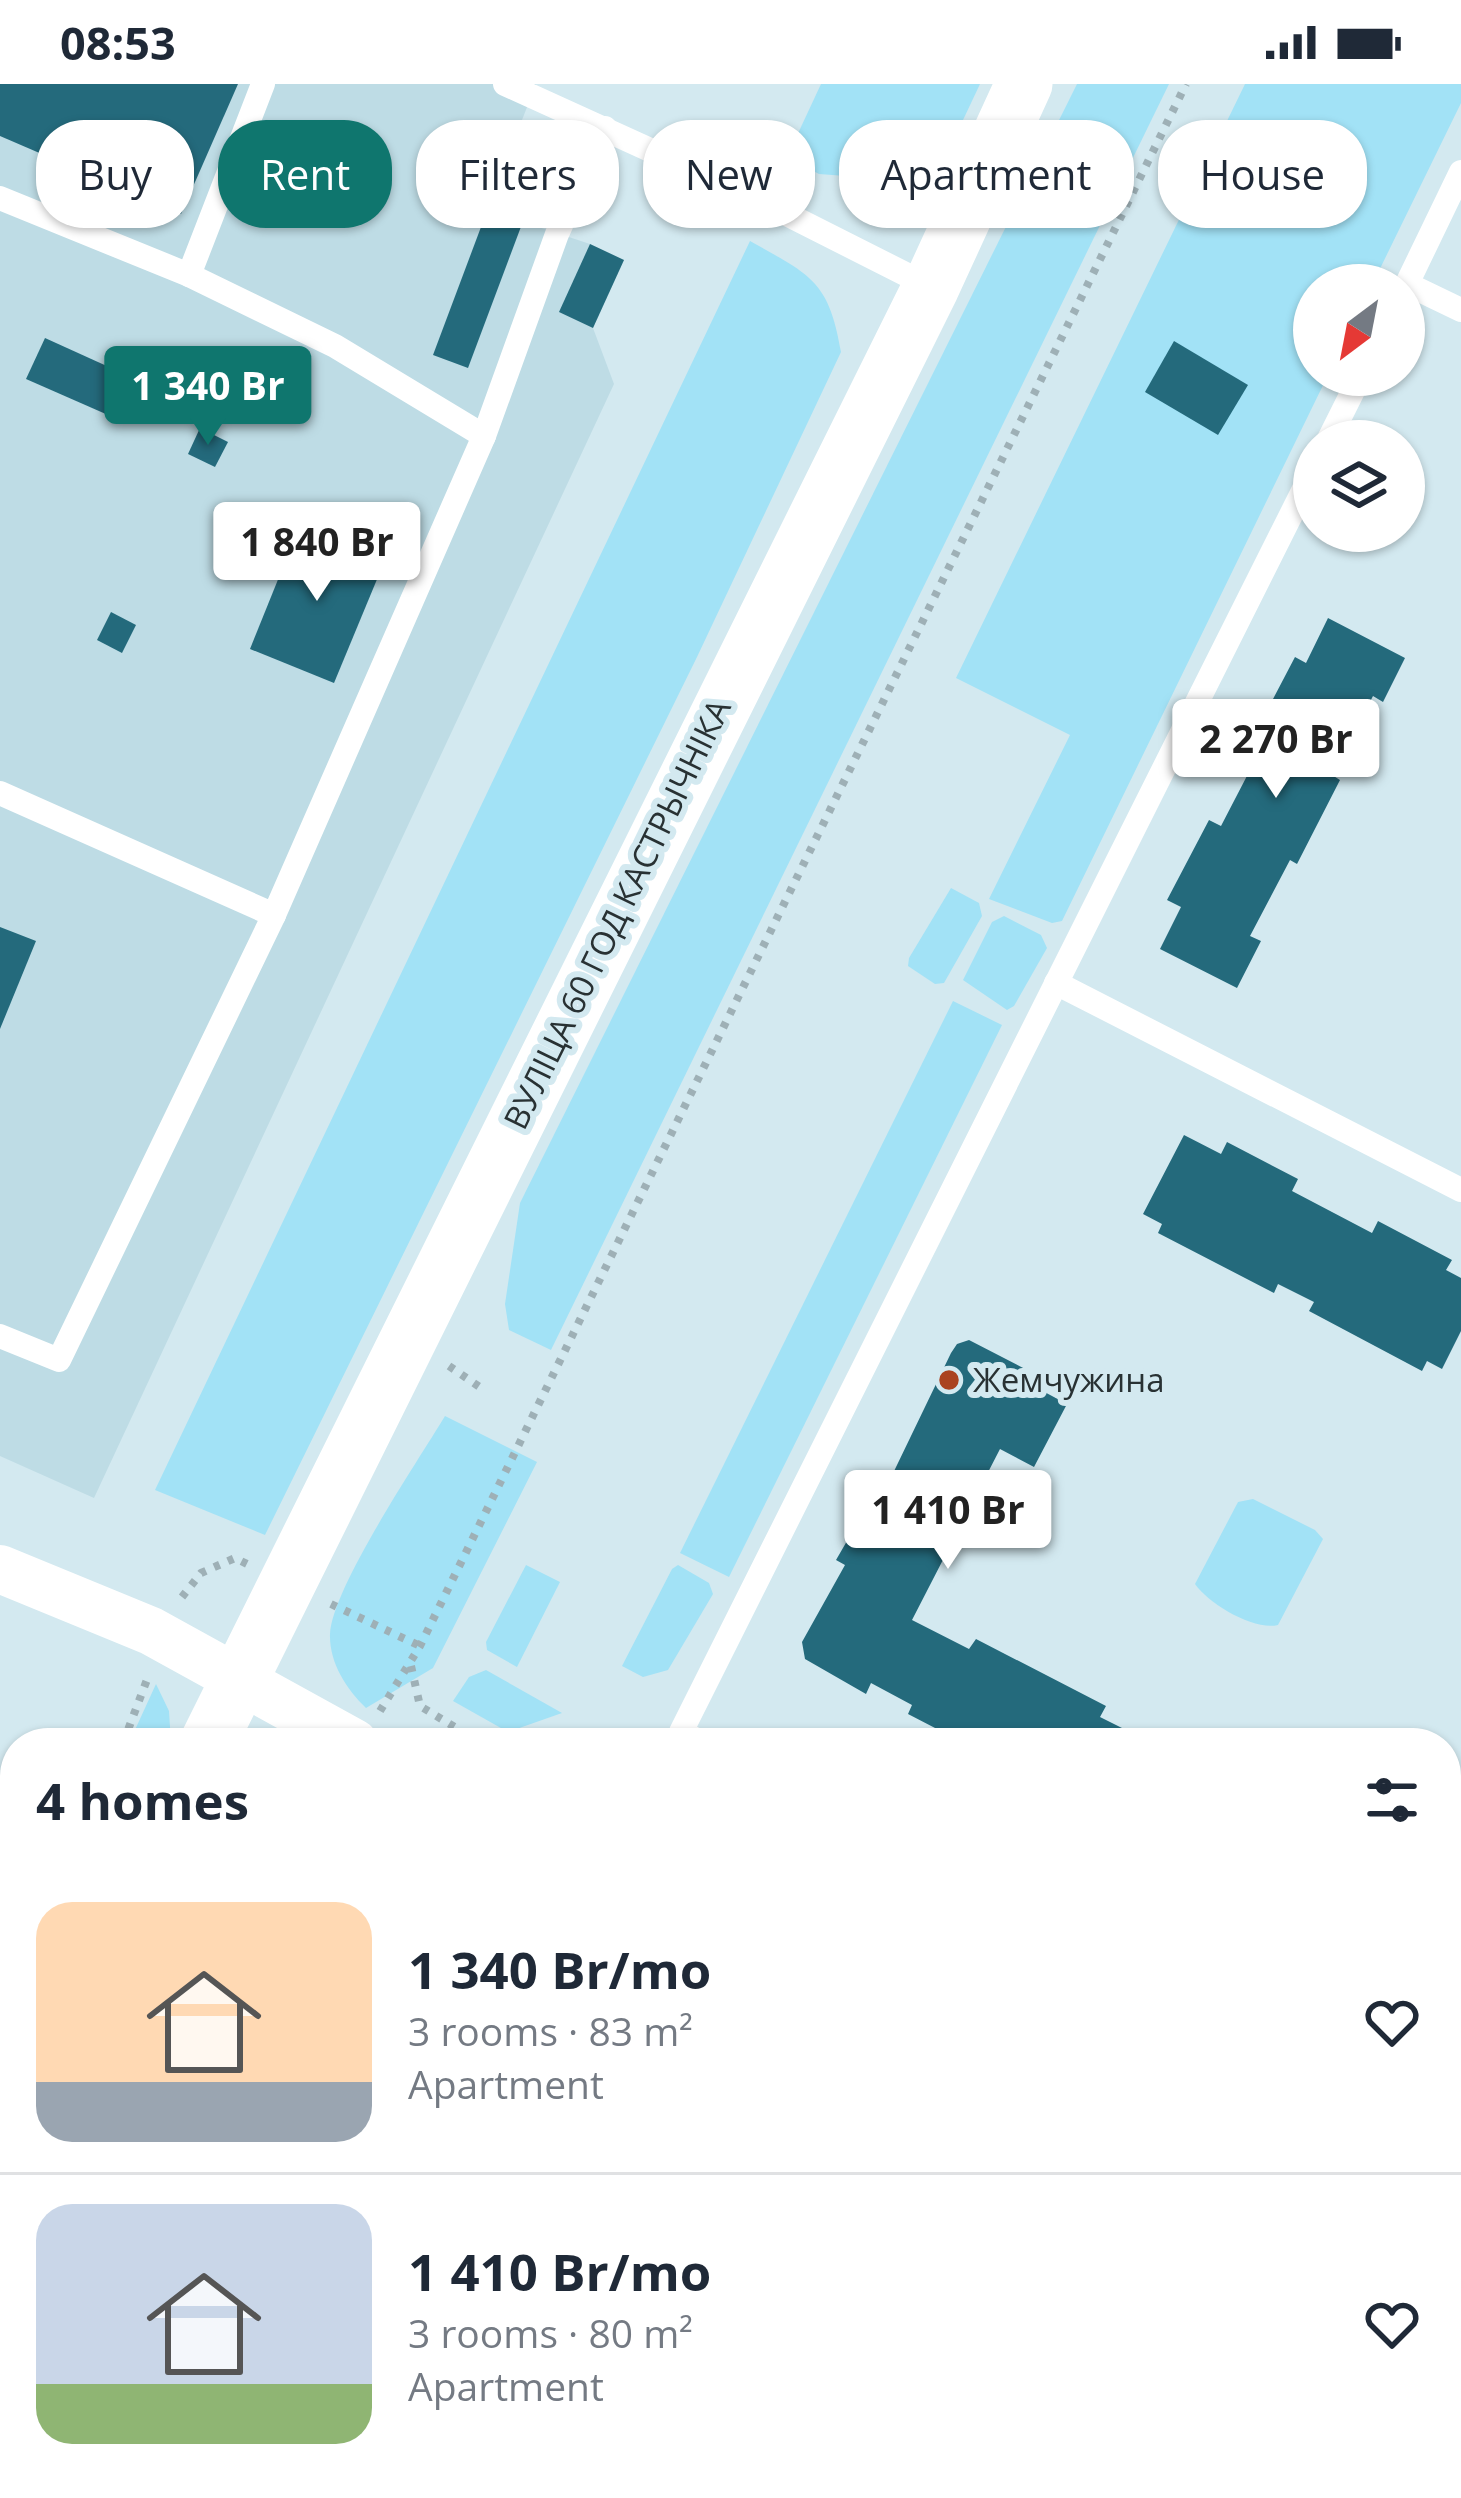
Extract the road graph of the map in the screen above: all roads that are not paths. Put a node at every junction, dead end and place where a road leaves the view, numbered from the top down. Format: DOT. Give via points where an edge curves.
graph roads {
  1 [pos="262,84"];
  2 [pos="506,84"];
  3 [pos="1024,84"];
  4 [pos="587,120"];
  5 [pos="619,135"];
  6 [pos="1461,172"];
  7 [pos="0,198"];
  8 [pos="560,228"];
  9 [pos="1417,264"];
  10 [pos="189,275"];
  11 [pos="931,287"];
  12 [pos="1425,295"];
  13 [pos="1461,310"];
  14 [pos="484,436"];
  15 [pos="1293,512"];
  16 [pos="0,793"];
  17 [pos="274,915"];
  18 [pos="1056,983"];
  19 [pos="1461,1190"];
  20 [pos="0,1336"];
  21 [pos="0,1569"];
  22 [pos="237,1681"];
  23 [pos="215,1728"];
  24 [pos="351,1728"];
  25 [pos="683,1728"];
  1 -- 10 [label="lane"];
  2 -- 4 [label="lane"];
  3 -- 11 [label="street, ВУЛІЦА 60 ГОД КАСТРЫЧНІКА"];
  5 -- 11 [label="lane"];
  6 -- 9 [label="lane"];
  7 -- 10 [label="lane"];
  8 -- 14 [label="lane"];
  10 -- 14 [label="lane" via="335,346"];
  11 -- 22 [label="street, ВУЛІЦА 60 ГОД КАСТРЫЧНІКА"];
  12 -- 13 [label="lane"];
  14 -- 17 [label="lane"];
  15 -- 18 [label="lane"];
  16 -- 17 [label="lane"];
  17 -- 20 [label="lane" via="59,1360"];
  18 -- 19 [label="lane"];
  18 -- 25 [label="lane"];
  21 -- 22 [label="street" via="151,1631"];
  22 -- 23 [label="street, ВУЛІЦА 60 ГОД КАСТРЫЧНІКА"];
  22 -- 24 [label="street"];
}
